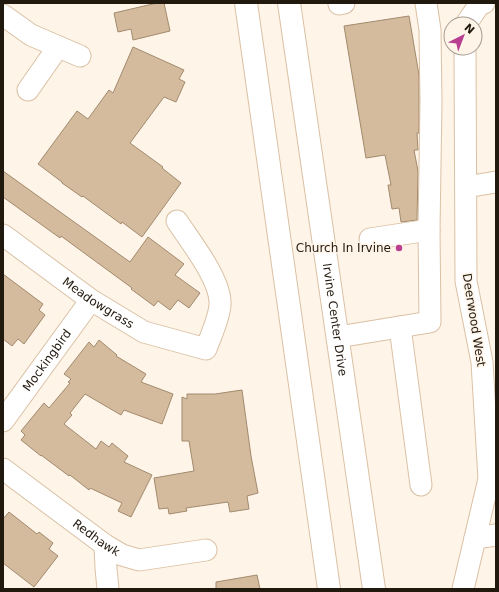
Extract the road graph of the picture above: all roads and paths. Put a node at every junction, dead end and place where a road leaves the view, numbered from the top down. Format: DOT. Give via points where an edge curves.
graph roads {
  1 [pos="246,3"];
  2 [pos="289,3"];
  3 [pos="426,3"];
  4 [pos="484,3"];
  5 [pos="3,15"];
  6 [pos="471,16"];
  7 [pos="58,47"];
  8 [pos="80,56"];
  9 [pos="465,56"];
  10 [pos="28,90"];
  11 [pos="496,182"];
  12 [pos="466,187"];
  13 [pos="177,221"];
  14 [pos="429,230"];
  15 [pos="3,235"];
  16 [pos="370,239"];
  17 [pos="91,300"];
  18 [pos="400,327"];
  19 [pos="338,337"];
  20 [pos="489,361"];
  21 [pos="3,421"];
  22 [pos="3,469"];
  23 [pos="421,485"];
  24 [pos="496,535"];
  25 [pos="475,538"];
  26 [pos="105,545"];
  27 [pos="206,550"];
  28 [pos="108,589"];
  29 [pos="330,589"];
  30 [pos="374,589"];
  31 [pos="463,589"];
  1 -- 29 [label="main road"];
  2 -- 19 [label="main road, Irvine Center Drive"];
  3 -- 14 [label="street" via="430,30 431,102"];
  4 -- 6 [label="street" via="479,5"];
  5 -- 7 [label="street" via="31,35"];
  7 -- 8 [label="street"];
  7 -- 10 [label="street"];
  9 -- 12 [label="street, Deerwood West"];
  11 -- 12 [label="street"];
  12 -- 20 [label="street, Deerwood West" via="466,281"];
  13 -- 17 [label="street, Meadowgrass" via="212,274 218,289 220,304 206,349 144,332"];
  14 -- 16 [label="street"];
  14 -- 18 [label="street" via="430,322"];
  15 -- 17 [label="street, Meadowgrass"];
  17 -- 21 [label="street, Mockingbird"];
  18 -- 19 [label="street"];
  18 -- 23 [label="street"];
  19 -- 30 [label="main road, Irvine Center Drive"];
  20 -- 25 [label="street, Deerwood West" via="489,479"];
  22 -- 26 [label="street, Redhawk"];
  24 -- 25 [label="street"];
  25 -- 31 [label="street, Deerwood West"];
  26 -- 27 [label="street, Redhawk" via="122,555 140,560"];
  26 -- 28 [label="street"];
}
